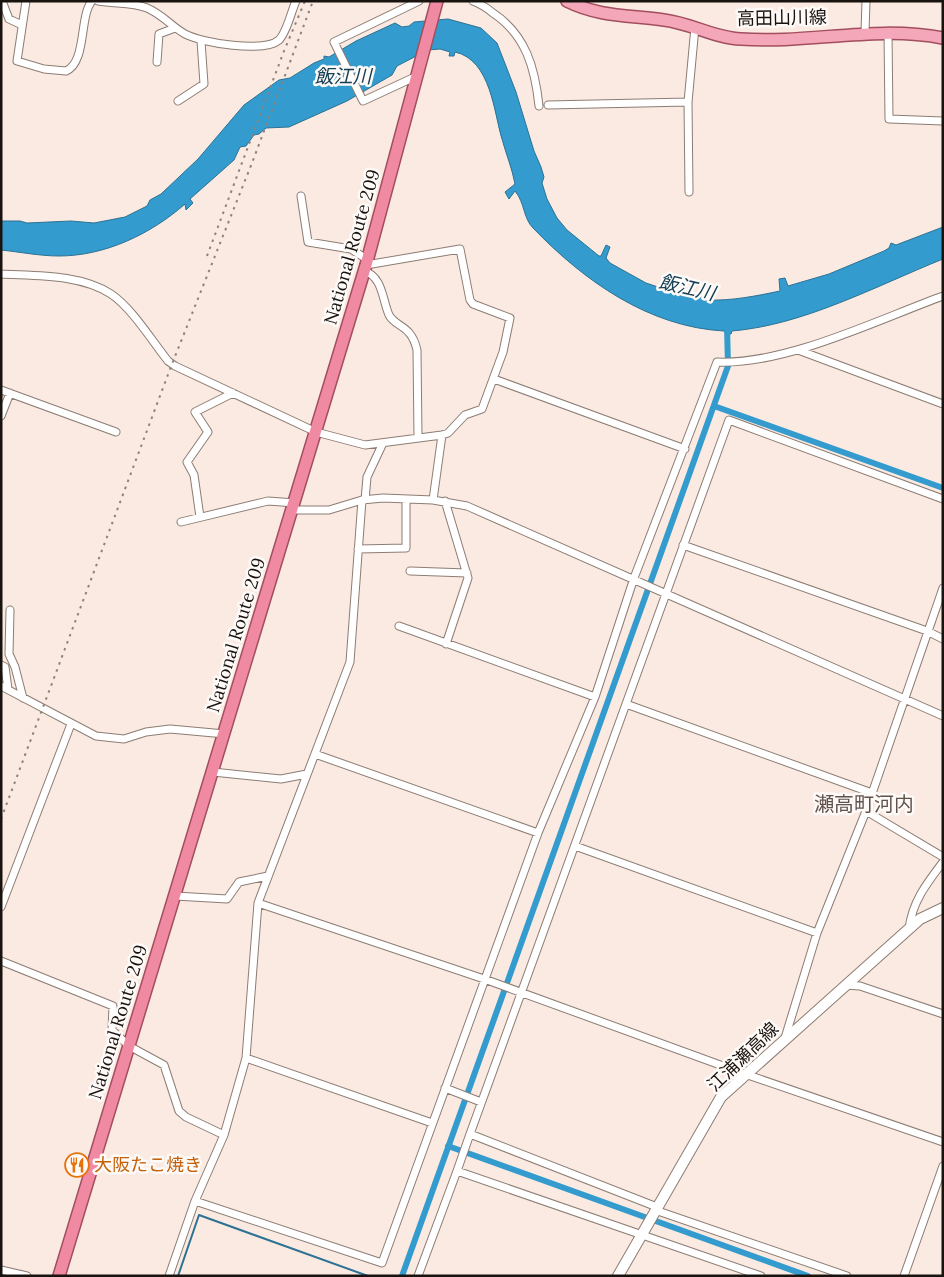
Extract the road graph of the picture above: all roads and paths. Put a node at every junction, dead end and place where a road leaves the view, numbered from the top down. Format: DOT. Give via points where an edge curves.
graph roads {
  1 [pos="2,1"];
  2 [pos="26,1"];
  3 [pos="92,1"];
  4 [pos="98,1"];
  5 [pos="296,1"];
  6 [pos="419,1"];
  7 [pos="473,1"];
  8 [pos="567,1"];
  9 [pos="866,1"];
  10 [pos="436,2"];
  11 [pos="22,25"];
  12 [pos="695,27"];
  13 [pos="175,28"];
  14 [pos="865,32"];
  15 [pos="888,33"];
  16 [pos="943,38"];
  17 [pos="201,41"];
  18 [pos="157,62"];
  19 [pos="418,71"];
  20 [pos="178,102"];
  21 [pos="688,102"];
  22 [pos="548,105"];
  23 [pos="539,106"];
  24 [pos="943,121"];
  25 [pos="689,192"];
  26 [pos="301,196"];
  27 [pos="366,265"];
  28 [pos="1,274"];
  29 [pos="943,296"];
  30 [pos="798,350"];
  31 [pos="494,379"];
  32 [pos="1,390"];
  33 [pos="10,393"];
  34 [pos="233,393"];
  35 [pos="943,404"];
  36 [pos="1,416"];
  37 [pos="116,432"];
  38 [pos="316,432"];
  39 [pos="442,435"];
  40 [pos="418,438"];
  41 [pos="383,443"];
  42 [pos="685,449"];
  43 [pos="406,499"];
  44 [pos="943,499"];
  45 [pos="364,500"];
  46 [pos="433,500"];
  47 [pos="446,501"];
  48 [pos="294,507"];
  49 [pos="200,517"];
  50 [pos="181,522"];
  51 [pos="683,545"];
  52 [pos="358,549"];
  53 [pos="410,571"];
  54 [pos="467,573"];
  55 [pos="634,578"];
  56 [pos="943,588"];
  57 [pos="664,592"];
  58 [pos="10,610"];
  59 [pos="399,626"];
  60 [pos="927,631"];
  61 [pos="943,639"];
  62 [pos="446,644"];
  63 [pos="1,665"];
  64 [pos="4,688"];
  65 [pos="595,697"];
  66 [pos="23,698"];
  67 [pos="905,699"];
  68 [pos="626,704"];
  69 [pos="943,716"];
  70 [pos="70,724"];
  71 [pos="224,734"];
  72 [pos="315,754"];
  73 [pos="213,772"];
  74 [pos="306,774"];
  75 [pos="872,794"];
  76 [pos="866,811"];
  77 [pos="538,833"];
  78 [pos="575,846"];
  79 [pos="943,856"];
  80 [pos="943,862"];
  81 [pos="268,876"];
  82 [pos="175,896"];
  83 [pos="258,903"];
  84 [pos="1,907"];
  85 [pos="943,908"];
  86 [pos="909,929"];
  87 [pos="817,933"];
  88 [pos="1,961"];
  89 [pos="486,979"];
  90 [pos="844,985"];
  91 [pos="520,992"];
  92 [pos="943,1014"];
  93 [pos="785,1038"];
  94 [pos="129,1046"];
  95 [pos="246,1058"];
  96 [pos="745,1074"];
  97 [pos="447,1088"];
  98 [pos="480,1101"];
  99 [pos="432,1123"];
  100 [pos="470,1134"];
  101 [pos="224,1135"];
  102 [pos="943,1142"];
  103 [pos="943,1166"];
  104 [pos="458,1171"];
  105 [pos="195,1201"];
  106 [pos="656,1208"];
  107 [pos="643,1232"];
  108 [pos="1,1270"];
  109 [pos="27,1276"];
  110 [pos="59,1276"];
  111 [pos="169,1276"];
  112 [pos="418,1276"];
  113 [pos="618,1276"];
  114 [pos="761,1276"];
  115 [pos="847,1276"];
  116 [pos="904,1276"];
  1 -- 11 [label="street" via="9,19"];
  2 -- 11 [label="street"];
  3 -- 11 [label="street" via="80,47 68,71 18,62"];
  4 -- 13 [label="street" via="147,8"];
  5 -- 17 [label="street" via="280,39 270,44"];
  6 -- 19 [label="street" via="334,42 363,101"];
  7 -- 23 [label="street" via="503,19 524,45 536,77"];
  8 -- 12 [label="main road, 高田山川線" via="596,13"];
  9 -- 14 [label="street"];
  10 -- 19 [label="highway, National Route 209"];
  12 -- 14 [label="main road, 高田山川線" via="741,39"];
  12 -- 21 [label="street"];
  13 -- 17 [label="street"];
  13 -- 18 [label="street" via="159,34"];
  14 -- 15 [label="main road, 高田山川線"];
  15 -- 16 [label="main road, 高田山川線"];
  15 -- 24 [label="street" via="889,119"];
  17 -- 20 [label="street" via="204,84"];
  19 -- 27 [label="highway, National Route 209"];
  21 -- 22 [label="street"];
  21 -- 25 [label="street"];
  26 -- 27 [label="street" via="308,242 351,249"];
  27 -- 31 [label="street" via="460,249 473,304 510,318"];
  27 -- 38 [label="highway, National Route 209"];
  27 -- 40 [label="street" via="377,279 390,317 406,328 415,342"];
  28 -- 34 [label="street" via="53,277 112,294 168,361"];
  29 -- 30 [label="street"];
  30 -- 35 [label="street"];
  30 -- 42 [label="street" via="733,363 716,362"];
  31 -- 39 [label="street" via="482,409 465,415"];
  31 -- 42 [label="street"];
  32 -- 33 [label="street"];
  33 -- 36 [label="street"];
  33 -- 37 [label="street"];
  34 -- 38 [label="street"];
  34 -- 49 [label="street" via="195,412 208,432 187,462 194,475"];
  38 -- 41 [label="street" via="365,444"];
  38 -- 48 [label="highway, National Route 209"];
  39 -- 40 [label="street"];
  39 -- 46 [label="street"];
  40 -- 41 [label="street"];
  41 -- 45 [label="street" via="367,477"];
  42 -- 55 [label="street"];
  43 -- 45 [label="street"];
  43 -- 46 [label="street"];
  43 -- 52 [label="street" via="406,548"];
  44 -- 51 [label="street" via="729,420"];
  45 -- 48 [label="street" via="329,510"];
  45 -- 52 [label="street"];
  46 -- 47 [label="street"];
  47 -- 54 [label="street"];
  47 -- 55 [label="street" via="467,506"];
  48 -- 49 [label="street" via="268,501"];
  48 -- 71 [label="highway, National Route 209"];
  49 -- 50 [label="street"];
  51 -- 57 [label="street"];
  51 -- 60 [label="street"];
  52 -- 72 [label="street" via="350,662"];
  53 -- 54 [label="street"];
  54 -- 62 [label="street"];
  55 -- 57 [label="street"];
  55 -- 65 [label="street"];
  56 -- 60 [label="street"];
  57 -- 67 [label="street"];
  57 -- 68 [label="street"];
  58 -- 66 [label="street" via="9,654"];
  59 -- 62 [label="street"];
  60 -- 61 [label="street"];
  60 -- 67 [label="street"];
  62 -- 65 [label="street"];
  63 -- 64 [label="street" via="5,667"];
  64 -- 66 [label="street"];
  65 -- 77 [label="street"];
  66 -- 70 [label="street"];
  67 -- 69 [label="street"];
  67 -- 75 [label="street"];
  68 -- 75 [label="street"];
  68 -- 78 [label="street"];
  70 -- 71 [label="street" via="96,736 124,739 170,729"];
  70 -- 84 [label="street"];
  71 -- 73 [label="highway, National Route 209"];
  72 -- 74 [label="street"];
  72 -- 77 [label="street"];
  73 -- 74 [label="street" via="281,779"];
  73 -- 82 [label="highway, National Route 209"];
  74 -- 81 [label="street"];
  75 -- 76 [label="street"];
  76 -- 79 [label="street"];
  76 -- 87 [label="street"];
  77 -- 89 [label="street"];
  78 -- 87 [label="street"];
  78 -- 91 [label="street"];
  80 -- 86 [label="street" via="923,888 911,911"];
  81 -- 82 [label="street" via="239,882 228,899"];
  81 -- 83 [label="street"];
  82 -- 94 [label="highway, National Route 209"];
  83 -- 89 [label="street"];
  83 -- 95 [label="street"];
  85 -- 86 [label="main road, 江浦瀬高線" via="920,919"];
  86 -- 90 [label="main road, 江浦瀬高線"];
  87 -- 93 [label="street"];
  88 -- 94 [label="street" via="113,1006 112,1030"];
  89 -- 91 [label="street"];
  89 -- 97 [label="street"];
  90 -- 92 [label="street" via="860,986"];
  90 -- 93 [label="main road, 江浦瀬高線"];
  91 -- 96 [label="street"];
  91 -- 98 [label="street"];
  93 -- 96 [label="main road, 江浦瀬高線"];
  94 -- 101 [label="street" via="164,1066 179,1111"];
  94 -- 110 [label="highway, National Route 209"];
  95 -- 99 [label="street"];
  95 -- 101 [label="street"];
  96 -- 102 [label="street"];
  96 -- 106 [label="main road, 江浦瀬高線" via="710,1112"];
  97 -- 98 [label="street"];
  97 -- 99 [label="street"];
  98 -- 100 [label="street"];
  99 -- 105 [label="street" via="382,1263"];
  100 -- 104 [label="street"];
  100 -- 106 [label="street"];
  101 -- 105 [label="street"];
  103 -- 116 [label="street"];
  104 -- 107 [label="street"];
  104 -- 112 [label="street"];
  105 -- 111 [label="street"];
  106 -- 107 [label="main road, 江浦瀬高線"];
  106 -- 115 [label="street"];
  107 -- 113 [label="main road, 江浦瀬高線"];
  107 -- 114 [label="street"];
  108 -- 109 [label="street"];
}
